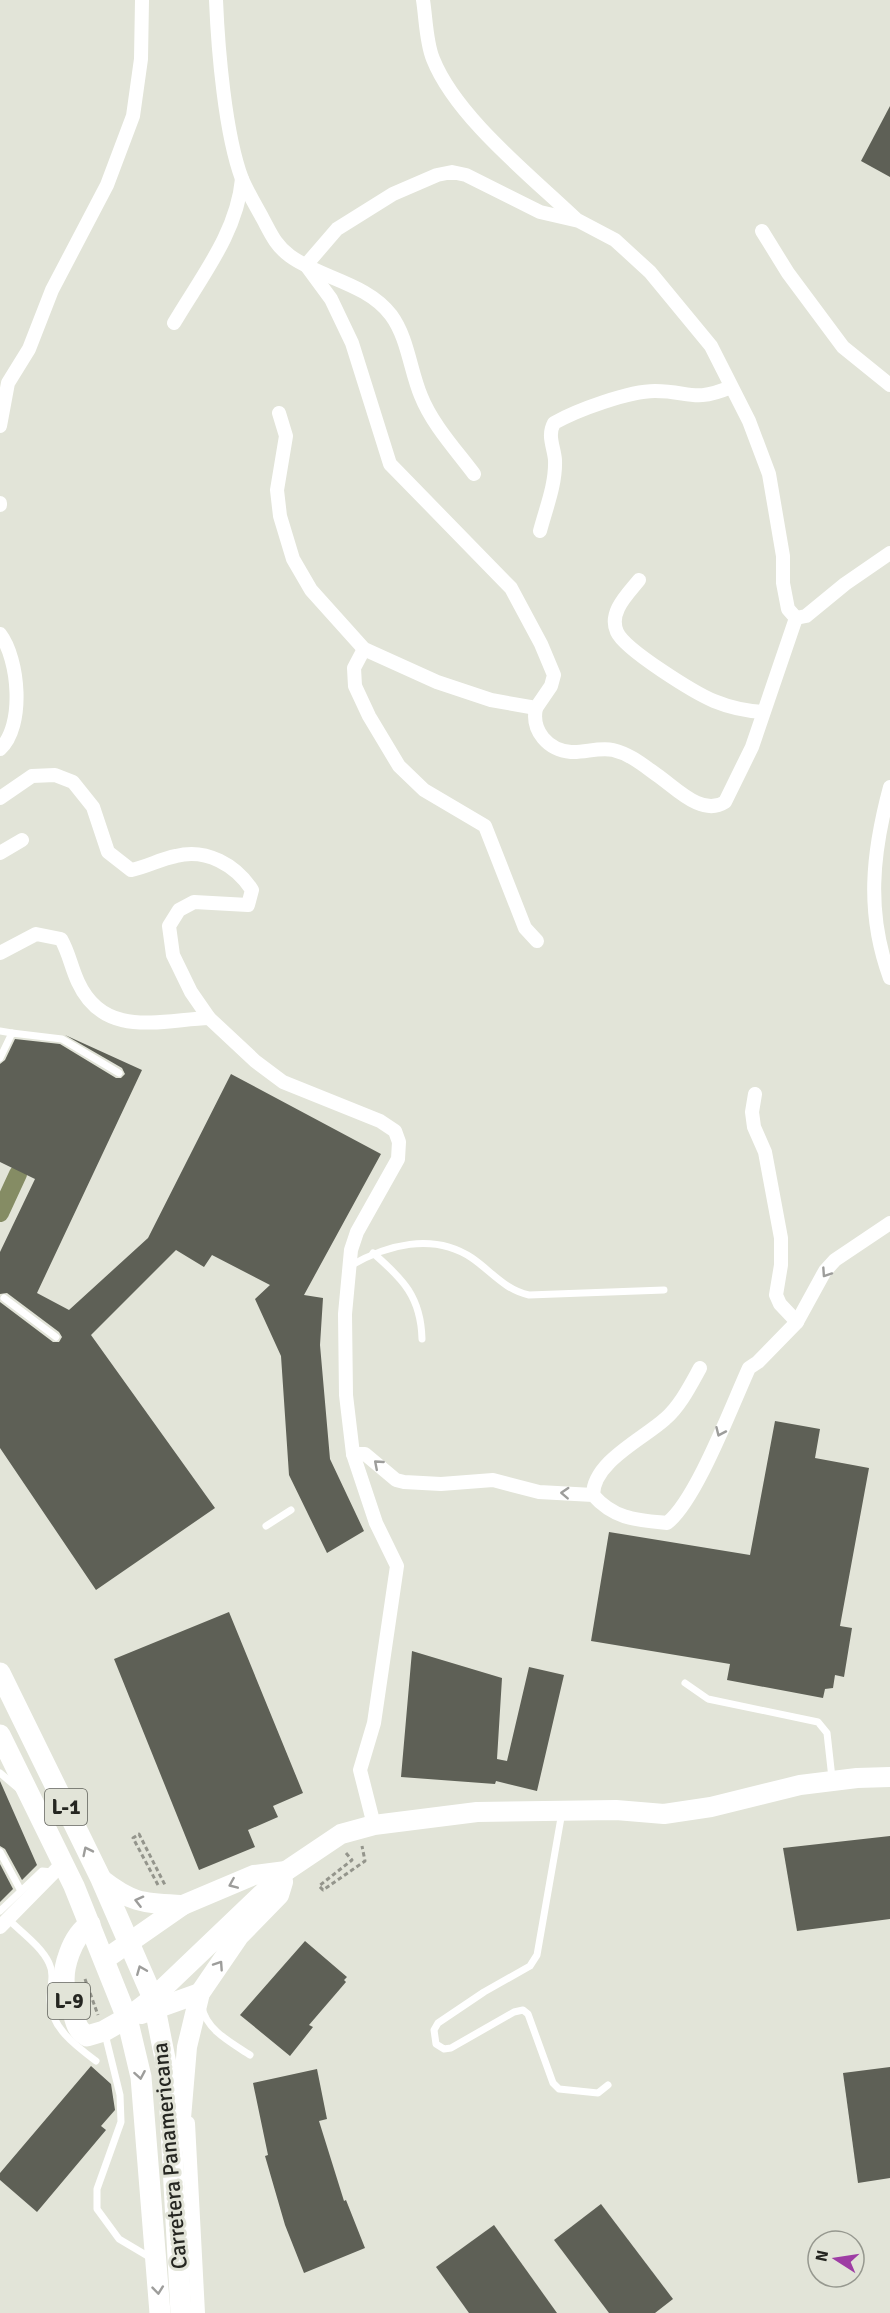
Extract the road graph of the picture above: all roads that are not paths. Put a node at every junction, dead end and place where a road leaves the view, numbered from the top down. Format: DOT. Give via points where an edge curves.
graph roads {
  1 [pos="142,0"];
  2 [pos="216,0"];
  3 [pos="423,0"];
  4 [pos="242,179"];
  5 [pos="579,221"];
  6 [pos="762,231"];
  7 [pos="306,265"];
  8 [pos="174,323"];
  9 [pos="890,385"];
  10 [pos="731,387"];
  11 [pos="279,413"];
  12 [pos="0,426"];
  13 [pos="474,474"];
  14 [pos="540,531"];
  15 [pos="890,553"];
  16 [pos="639,580"];
  17 [pos="796,618"];
  18 [pos="0,634"];
  19 [pos="364,649"];
  20 [pos="536,708"];
  21 [pos="763,712"];
  22 [pos="0,749"];
  23 [pos="890,787"];
  24 [pos="0,798"];
  25 [pos="22,840"];
  26 [pos="0,853"];
  27 [pos="537,941"];
  28 [pos="0,953"];
  29 [pos="890,978"];
  30 [pos="208,1018"];
  31 [pos="0,1030"];
  32 [pos="12,1033"];
  33 [pos="0,1058"];
  34 [pos="119,1072"];
  35 [pos="755,1094"];
  36 [pos="890,1223"];
  37 [pos="373,1252"];
  38 [pos="350,1266"];
  39 [pos="664,1290"];
  40 [pos="4,1298"];
  41 [pos="797,1322"];
  42 [pos="56,1337"];
  43 [pos="422,1339"];
  44 [pos="700,1368"];
  45 [pos="353,1454"];
  46 [pos="593,1495"];
  47 [pos="291,1510"];
  48 [pos="266,1526"];
  49 [pos="0,1673"];
  50 [pos="685,1683"];
  51 [pos="0,1735"];
  52 [pos="0,1773"];
  53 [pos="890,1777"];
  54 [pos="832,1781"];
  55 [pos="29,1796"];
  56 [pos="562,1810"];
  57 [pos="374,1825"];
  58 [pos="0,1852"];
  59 [pos="58,1868"];
  60 [pos="286,1871"];
  61 [pos="101,1879"];
  62 [pos="21,1891"];
  63 [pos="183,1899"];
  64 [pos="3,1919"];
  65 [pos="90,1924"];
  66 [pos="238,1927"];
  67 [pos="130,1942"];
  68 [pos="104,1960"];
  69 [pos="200,1993"];
  70 [pos="154,2004"];
  71 [pos="127,2018"];
  72 [pos="104,2031"];
  73 [pos="187,2047"];
  74 [pos="250,2055"];
  75 [pos="96,2061"];
  76 [pos="608,2085"];
  77 [pos="175,2184"];
  78 [pos="155,2261"];
  79 [pos="160,2313"];
  80 [pos="181,2313"];
  81 [pos="198,2313"];
  1 -- 12 [label="street" via="141,58 133,116 107,185 52,290 29,349 8,383"];
  2 -- 4 [label="street" via="233,145"];
  3 -- 5 [label="street" via="432,57 447,87 466,113"];
  4 -- 7 [label="street" via="277,245"];
  4 -- 8 [label="street" via="233,224"];
  5 -- 7 [label="street" via="540,212 466,175 452,172 393,194 337,229"];
  5 -- 10 [label="street" via="615,240 650,272 711,346"];
  6 -- 9 [label="street" via="843,346"];
  7 -- 13 [label="street" via="354,288 391,315 421,397"];
  7 -- 20 [label="street" via="331,299 352,343 390,464 511,588 541,644 554,675"];
  10 -- 14 [label="street" via="693,397 653,391 636,394 554,423 552,486"];
  10 -- 17 [label="street" via="769,474 788,609"];
  11 -- 19 [label="street" via="286,436 277,490 293,559 311,590"];
  15 -- 17 [label="street" via="806,616"];
  16 -- 21 [label="street" via="619,605 617,633 670,676 713,701 743,711"];
  17 -- 21 [label="street"];
  18 -- 22 [label="street" via="9,646 15,693 14,724"];
  19 -- 20 [label="street" via="437,682 491,700"];
  19 -- 27 [label="street" via="354,668 355,686 369,716 399,766 424,790 485,826 525,928"];
  20 -- 21 [label="street" via="533,720 540,737 555,749 611,749 633,758 695,802 710,808 725,802 752,747"];
  23 -- 29 [label="street" via="875,851 874,914"];
  24 -- 30 [label="street" via="32,776 55,775 73,782 93,807 108,852 131,870 177,855 202,856 228,863 245,879 252,890 248,905 194,903 179,910 170,926 173,955"];
  25 -- 26 [label="street"];
  28 -- 30 [label="street" via="36,934 61,939 78,982 108,1017 139,1024"];
  30 -- 38 [label="street" via="283,1082 380,1121 395,1131 398,1159 357,1232"];
  31 -- 32 [label="lane"];
  32 -- 33 [label="lane"];
  32 -- 34 [label="lane" via="62,1039"];
  35 -- 41 [label="street" via="754,1127 765,1152 781,1238 776,1295"];
  36 -- 41 [label="street, one-way" via="830,1266"];
  37 -- 38 [label="lane"];
  37 -- 39 [label="lane" via="419,1243 448,1248 470,1256 514,1292 529,1295"];
  37 -- 43 [label="lane" via="411,1291 422,1317"];
  38 -- 45 [label="street" via="345,1314 346,1395"];
  40 -- 42 [label="lane"];
  41 -- 46 [label="street, one-way" via="749,1368 707,1461 673,1518 667,1523 626,1517 605,1509"];
  44 -- 46 [label="street" via="665,1419 597,1474"];
  46 -- 45 [label="street, one-way" via="539,1492 493,1480 404,1482 364,1454"];
  45 -- 57 [label="street" via="376,1523 397,1566 374,1723 360,1770"];
  47 -- 48 [label="lane"];
  61 -- 49 [label="main road, Carretera Panamericana / L-1, one-way"];
  50 -- 54 [label="lane" via="708,1699 818,1722 827,1733"];
  51 -- 55 [label="main road, Carretera Panamericana / L-1"];
  52 -- 55 [label="lane"];
  53 -- 54 [label="street, L-9"];
  54 -- 56 [label="street, L-9" via="664,1814"];
  55 -- 59 [label="main road, Carretera Panamericana / L-1"];
  56 -- 57 [label="street, L-9" via="477,1812"];
  56 -- 76 [label="lane" via="537,1955 530,1966 438,2023 434,2030 436,2043 450,2048 523,2010 559,2089 598,2093"];
  57 -- 60 [label="street, L-9" via="341,1834"];
  58 -- 62 [label="lane"];
  59 -- 62 [label="lane" via="42,1871"];
  59 -- 64 [label="street"];
  59 -- 65 [label="main road, Carretera Panamericana / L-1"];
  60 -- 63 [label="street, L-9, one-way" via="254,1875"];
  60 -- 66 [label="street, L-9" via="279,1895"];
  63 -- 61 [label="street, L-9, one-way" via="144,1903 124,1897"];
  61 -- 67 [label="main road, Carretera Panamericana / L-1"];
  62 -- 64 [label="lane"];
  63 -- 66 [label="street, L-9" via="214,1902"];
  63 -- 67 [label="street, L-9"];
  64 -- 75 [label="lane" via="40,1950 51,1965 50,2002 58,2025 71,2042"];
  65 -- 68 [label="main road, Carretera Panamericana / L-1"];
  65 -- 72 [label="main road, L-9" via="73,1945 64,1975 65,1989 79,2031 87,2036"];
  69 -- 66 [label="street, L-9, one-way"];
  66 -- 70 [label="street, L-9"];
  67 -- 68 [label="street, L-9"];
  70 -- 67 [label="main road, Carretera Panamericana / L-1, one-way"];
  68 -- 71 [label="main road, Carretera Panamericana / L-1"];
  69 -- 70 [label="street, L-9"];
  69 -- 73 [label="street, L-9"];
  69 -- 74 [label="lane" via="209,2023"];
  70 -- 71 [label="street, L-9"];
  70 -- 77 [label="main road, Carretera Panamericana / L-1" via="168,2074"];
  71 -- 72 [label="main road, L-9"];
  71 -- 78 [label="main road, Carretera Panamericana / L-1, one-way" via="141,2077"];
  72 -- 78 [label="lane" via="120,2095 121,2122 97,2189 97,2209 120,2239"];
  73 -- 77 [label="street, L-9"];
  73 -- 81 [label="street"];
  77 -- 80 [label="main road, Carretera Panamericana / L-1"];
  78 -- 79 [label="main road, Carretera Panamericana / L-1, one-way"];
}
